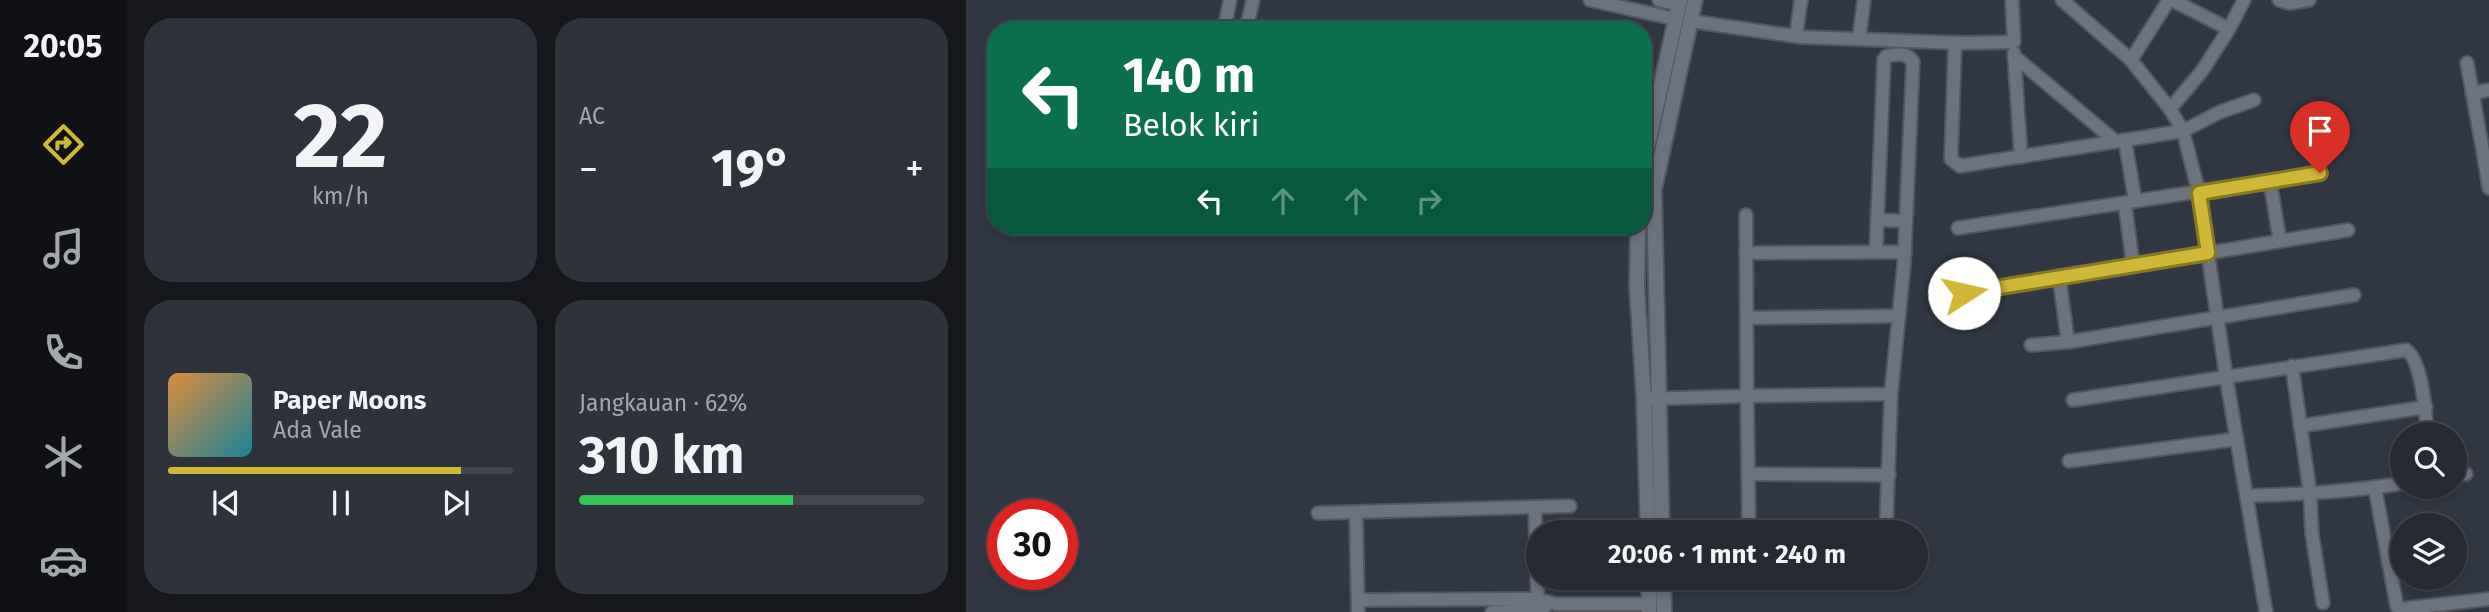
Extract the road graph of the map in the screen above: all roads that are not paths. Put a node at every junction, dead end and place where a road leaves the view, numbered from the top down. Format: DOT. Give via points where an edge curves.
graph roads {
  1 [pos="1230,0"];
  2 [pos="1252,0"];
  3 [pos="1590,0"];
  4 [pos="1659,0"];
  5 [pos="1801,0"];
  6 [pos="1864,0"];
  7 [pos="2012,0"];
  8 [pos="2062,0"];
  9 [pos="2171,0"];
  10 [pos="2244,0"];
  11 [pos="2279,0"];
  12 [pos="2309,0"];
  13 [pos="1687,3"];
  14 [pos="1682,20"];
  15 [pos="1226,21"];
  16 [pos="1248,21"];
  17 [pos="2229,29"];
  18 [pos="1796,36"];
  19 [pos="1859,39"];
  20 [pos="1955,43"];
  21 [pos="2014,43"];
  22 [pos="2014,56"];
  23 [pos="2131,60"];
  24 [pos="2467,63"];
  25 [pos="2489,90"];
  26 [pos="2472,93"];
  27 [pos="2254,100"];
  28 [pos="2170,109"];
  29 [pos="2183,131"];
  30 [pos="1652,132"];
  31 [pos="2120,140"];
  32 [pos="2021,157"];
  33 [pos="2487,157"];
  34 [pos="2320,173"];
  35 [pos="2270,183"];
  36 [pos="2489,188"];
  37 [pos="2199,193"];
  38 [pos="2130,202"];
  39 [pos="1746,215"];
  40 [pos="1878,220"];
  41 [pos="1906,220"];
  42 [pos="1958,228"];
  43 [pos="2348,230"];
  44 [pos="1638,235"];
  45 [pos="2280,241"];
  46 [pos="1876,251"];
  47 [pos="1905,251"];
  48 [pos="1746,253"];
  49 [pos="2208,253"];
  50 [pos="2133,265"];
  51 [pos="2059,276"];
  52 [pos="1964,293"];
  53 [pos="2354,295"];
  54 [pos="1899,316"];
  55 [pos="1746,318"];
  56 [pos="2217,318"];
  57 [pos="2068,342"];
  58 [pos="2031,345"];
  59 [pos="2292,366"];
  60 [pos="2226,376"];
  61 [pos="1891,394"];
  62 [pos="1746,396"];
  63 [pos="1652,399"];
  64 [pos="2073,400"];
  65 [pos="2426,407"];
  66 [pos="2427,422"];
  67 [pos="2300,426"];
  68 [pos="2237,439"];
  69 [pos="2069,461"];
  70 [pos="1748,474"];
  71 [pos="1889,475"];
  72 [pos="2390,485"];
  73 [pos="2375,488"];
  74 [pos="2310,493"];
  75 [pos="2247,496"];
  76 [pos="1570,506"];
  77 [pos="1535,507"];
  78 [pos="1356,512"];
  79 [pos="1318,513"];
  80 [pos="1648,520"];
  81 [pos="1661,520"];
  82 [pos="1749,520"];
  83 [pos="1886,520"];
  84 [pos="1649,590"];
  85 [pos="1663,590"];
  86 [pos="2489,599"];
  87 [pos="2323,603"];
  88 [pos="1358,606"];
  89 [pos="1398,606"];
  90 [pos="1469,606"];
  91 [pos="1538,607"];
  92 [pos="1649,608"];
  93 [pos="1492,612"];
  94 [pos="1664,612"];
  95 [pos="2266,612"];
  1 -- 15 [label="street"];
  2 -- 16 [label="street"];
  3 -- 14 [label="street"];
  4 -- 13 [label="street"];
  5 -- 18 [label="street"];
  6 -- 19 [label="street"];
  7 -- 21 [label="street"];
  8 -- 23 [label="street"];
  9 -- 17 [label="street"];
  9 -- 23 [label="street"];
  10 -- 17 [label="street"];
  11 -- 12 [label="street"];
  13 -- 14 [label="street"];
  14 -- 18 [label="street"];
  14 -- 30 [label="street"];
  14 -- 63 [label="street" via="1654,190"];
  17 -- 28 [label="street"];
  18 -- 19 [label="street"];
  19 -- 20 [label="street"];
  20 -- 21 [label="street"];
  20 -- 32 [label="street" via="1951,159 1961,166"];
  21 -- 22 [label="street"];
  22 -- 31 [label="street"];
  22 -- 32 [label="street"];
  23 -- 28 [label="street"];
  24 -- 26 [label="street"];
  25 -- 26 [label="street"];
  26 -- 33 [label="street"];
  27 -- 29 [label="street"];
  28 -- 29 [label="street"];
  29 -- 31 [label="street"];
  29 -- 37 [label="street"];
  31 -- 32 [label="street"];
  31 -- 38 [label="street"];
  33 -- 36 [label="street"];
  34 -- 35 [label="street"];
  35 -- 37 [label="street"];
  35 -- 45 [label="street"];
  37 -- 38 [label="street"];
  37 -- 49 [label="street"];
  38 -- 42 [label="street"];
  38 -- 50 [label="street"];
  39 -- 48 [label="street"];
  40 -- 41 [label="street"];
  40 -- 41 [label="street" via="1884,59 1904,54 1913,62"];
  40 -- 46 [label="street"];
  41 -- 47 [label="street"];
  43 -- 45 [label="street"];
  44 -- 63 [label="street" via="1637,288"];
  45 -- 49 [label="street"];
  46 -- 47 [label="street"];
  46 -- 48 [label="street"];
  47 -- 54 [label="street"];
  48 -- 55 [label="street"];
  49 -- 50 [label="street"];
  49 -- 56 [label="street"];
  50 -- 51 [label="street"];
  51 -- 52 [label="street"];
  51 -- 57 [label="street"];
  53 -- 56 [label="street"];
  54 -- 55 [label="street"];
  54 -- 61 [label="street"];
  55 -- 62 [label="street"];
  56 -- 57 [label="street"];
  56 -- 60 [label="street"];
  57 -- 58 [label="street"];
  59 -- 60 [label="street"];
  59 -- 65 [label="street" via="2406,350 2413,356"];
  59 -- 67 [label="street"];
  60 -- 64 [label="street"];
  60 -- 68 [label="street"];
  61 -- 62 [label="street"];
  61 -- 71 [label="street"];
  62 -- 63 [label="street"];
  62 -- 70 [label="street"];
  63 -- 80 [label="street"];
  63 -- 81 [label="street"];
  65 -- 66 [label="street"];
  65 -- 67 [label="street"];
  67 -- 74 [label="street"];
  68 -- 69 [label="street"];
  68 -- 75 [label="street"];
  70 -- 71 [label="street"];
  70 -- 82 [label="street"];
  71 -- 83 [label="street"];
  72 -- 73 [label="street"];
  73 -- 74 [label="street"];
  73 -- 86 [label="street" via="2397,607"];
  74 -- 75 [label="street"];
  74 -- 87 [label="street"];
  75 -- 95 [label="street"];
  76 -- 77 [label="street"];
  77 -- 78 [label="street"];
  77 -- 91 [label="street"];
  78 -- 79 [label="street"];
  78 -- 88 [label="street"];
  84 -- 92 [label="street"];
  85 -- 94 [label="street"];
  88 -- 89 [label="street"];
  89 -- 90 [label="street"];
  90 -- 91 [label="street"];
  91 -- 92 [label="street"];
  91 -- 93 [label="street"];
}
